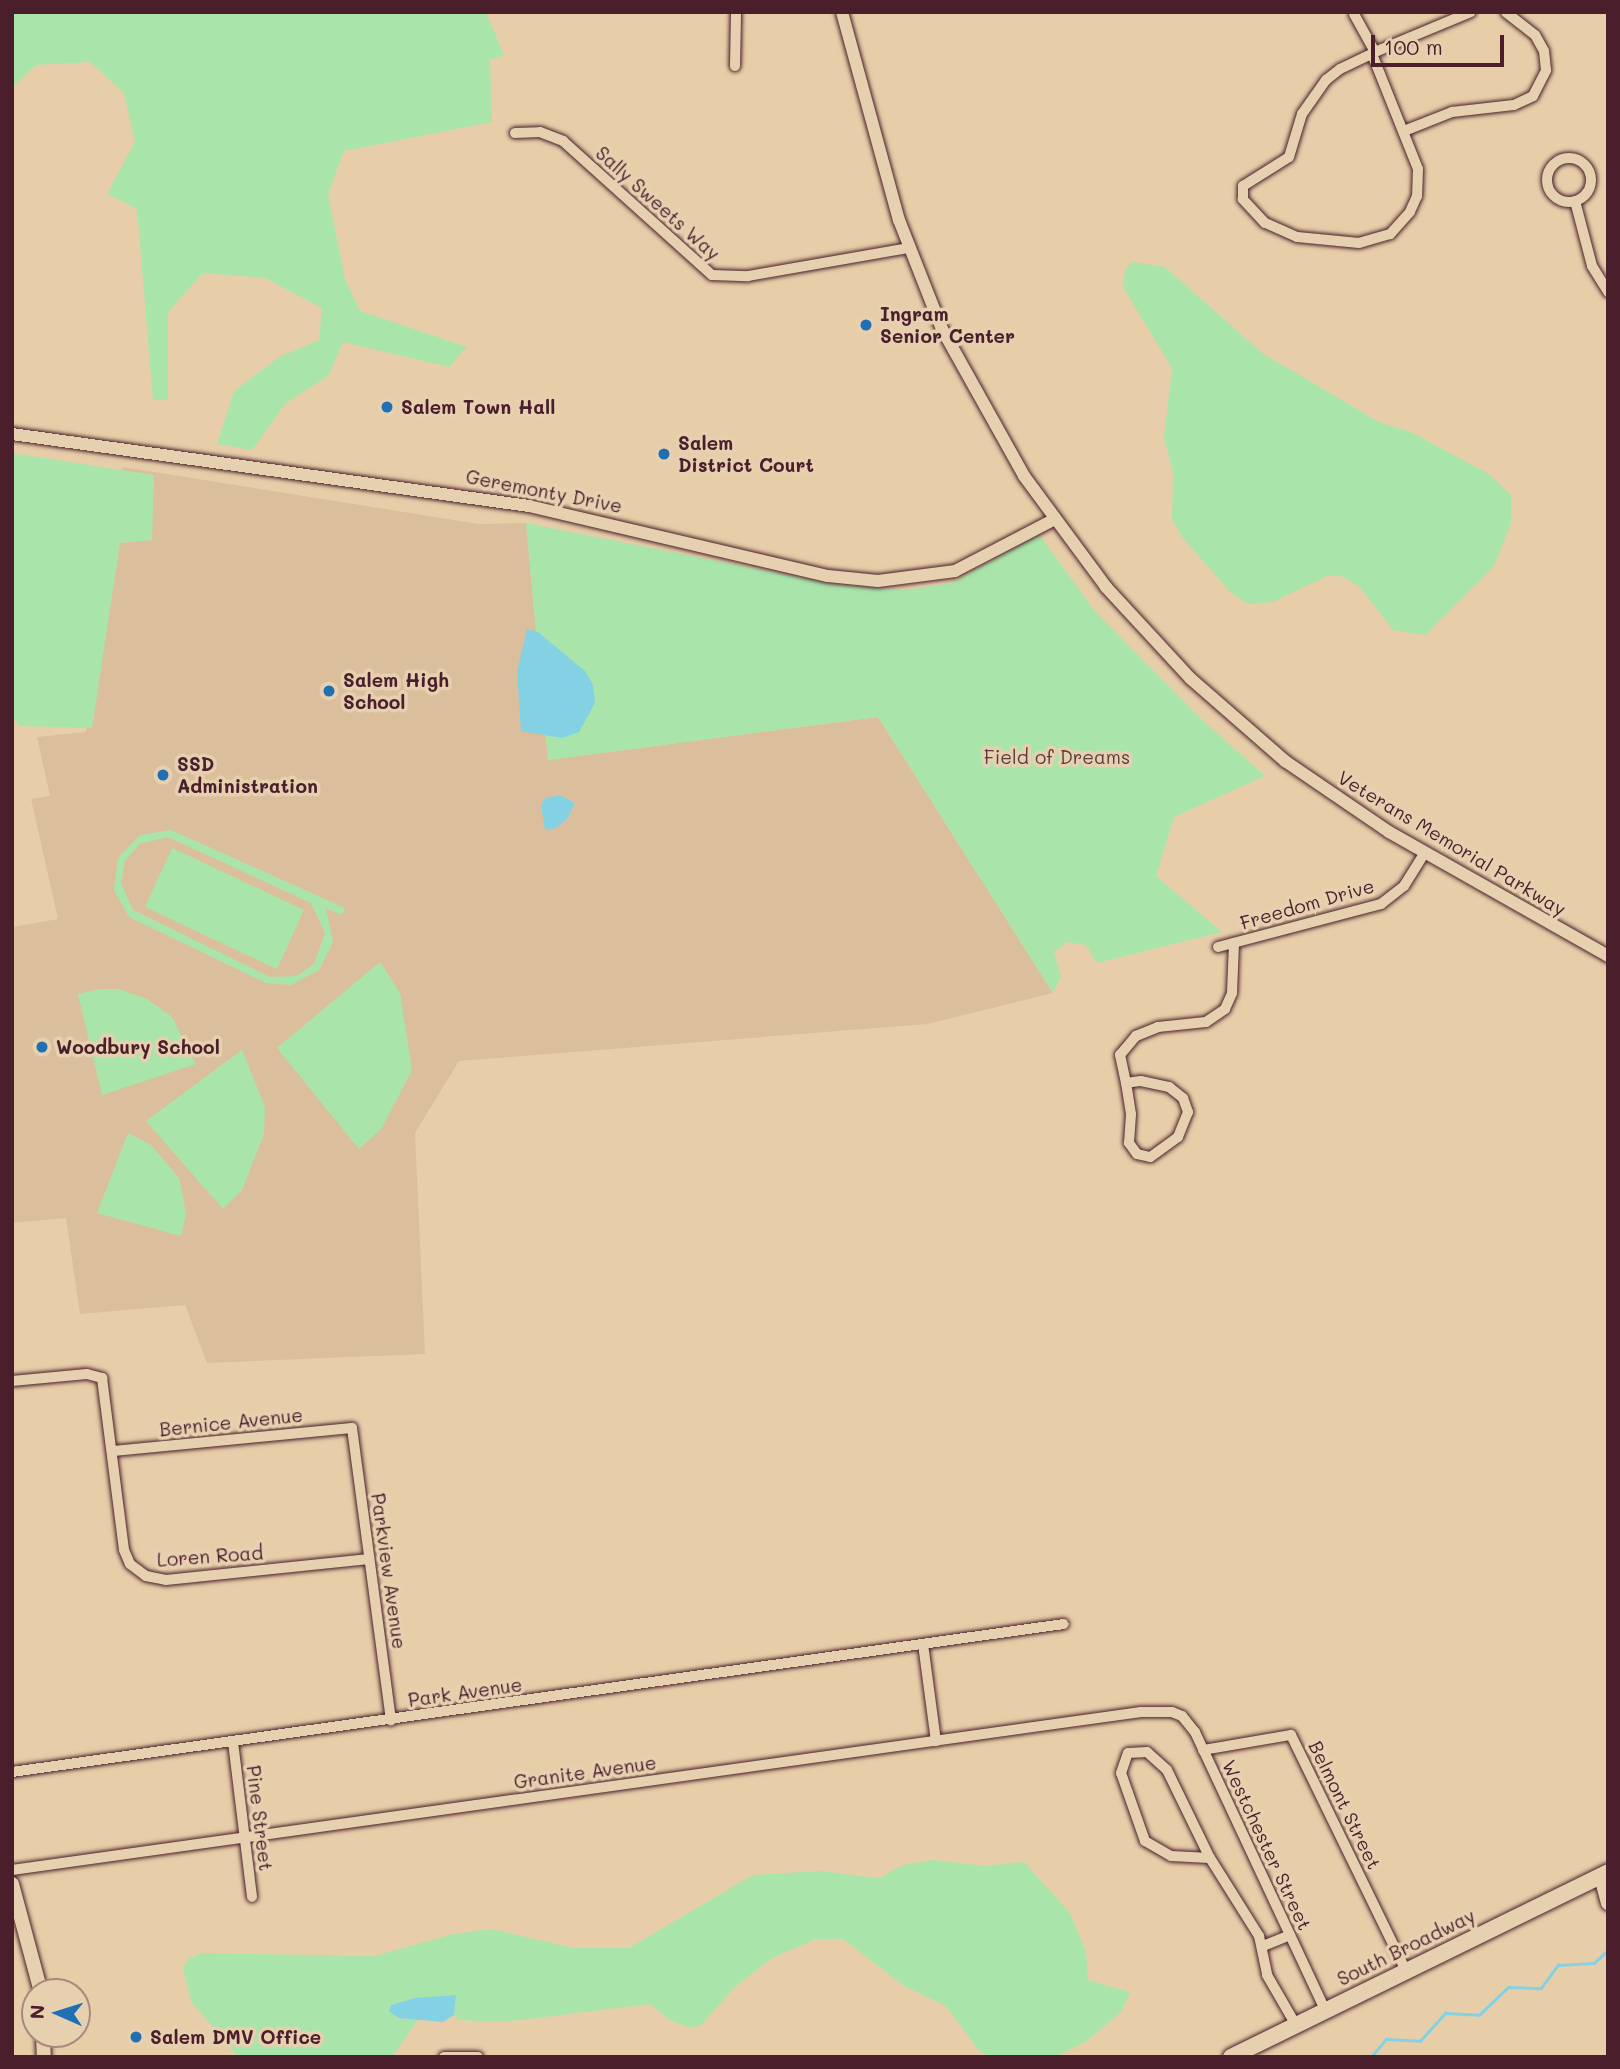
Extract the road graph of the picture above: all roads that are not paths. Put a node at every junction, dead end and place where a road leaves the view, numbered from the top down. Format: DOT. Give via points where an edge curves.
graph roads {
  1 [pos="736,12"];
  2 [pos="842,12"];
  3 [pos="1471,12"];
  4 [pos="1506,12"];
  5 [pos="1354,14"];
  6 [pos="1373,53"];
  7 [pos="735,66"];
  8 [pos="1404,131"];
  9 [pos="515,133"];
  10 [pos="1575,201"];
  11 [pos="908,248"];
  12 [pos="1608,292"];
  13 [pos="12,434"];
  14 [pos="1053,520"];
  15 [pos="1425,853"];
  16 [pos="1234,943"];
  17 [pos="1218,947"];
  18 [pos="1608,956"];
  19 [pos="1126,1083"];
  20 [pos="12,1381"];
  21 [pos="352,1428"];
  22 [pos="113,1451"];
  23 [pos="369,1559"];
  24 [pos="1064,1624"];
  25 [pos="923,1644"];
  26 [pos="1162,1711"];
  27 [pos="391,1720"];
  28 [pos="936,1741"];
  29 [pos="233,1742"];
  30 [pos="1203,1750"];
  31 [pos="12,1772"];
  32 [pos="245,1837"];
  33 [pos="1210,1858"];
  34 [pos="12,1870"];
  35 [pos="1606,1878"];
  36 [pos="12,1884"];
  37 [pos="252,1898"];
  38 [pos="1608,1903"];
  39 [pos="1290,1935"];
  40 [pos="1263,1946"];
  41 [pos="1406,1971"];
  42 [pos="37,1978"];
  43 [pos="1325,2010"];
  44 [pos="1296,2025"];
  45 [pos="444,2057"];
  46 [pos="478,2057"];
  47 [pos="1231,2057"];
  1 -- 7 [label="street"];
  2 -- 11 [label="street, Veterans Memorial Parkway"];
  3 -- 6 [label="street"];
  4 -- 8 [label="street" via="1535,35 1544,51 1546,70 1532,96 1514,105 1452,112"];
  5 -- 6 [label="street"];
  6 -- 8 [label="street"];
  6 -- 8 [label="street" via="1326,80 1302,114 1289,157 1247,182 1243,199 1265,223 1282,233 1329,242 1380,239 1400,225 1417,196 1418,169"];
  9 -- 11 [label="street, Sally Sweets Way" via="547,133 563,141 712,275 748,276"];
  10 -- 10 [label="street" via="1587,193 1590,174 1582,162 1564,159 1550,169 1549,187 1560,200"];
  10 -- 12 [label="street" via="1592,266"];
  11 -- 14 [label="street, Veterans Memorial Parkway" via="976,397"];
  13 -- 14 [label="street, Geremonty Drive" via="529,506 816,573 866,580 905,580 955,571"];
  14 -- 15 [label="street, Veterans Memorial Parkway" via="1134,618 1237,722 1336,798"];
  15 -- 16 [label="street, Freedom Drive" via="1404,886 1381,904"];
  15 -- 18 [label="street, Veterans Memorial Parkway"];
  16 -- 17 [label="street, Freedom Drive"];
  16 -- 19 [label="street" via="1232,993 1225,1009 1206,1022 1158,1027 1136,1036 1120,1055"];
  19 -- 19 [label="street" via="1129,1143 1137,1154 1150,1157 1183,1130 1187,1105 1161,1083"];
  20 -- 22 [label="street, Loren Road" via="100,1376 106,1388"];
  21 -- 22 [label="street, Bernice Avenue"];
  21 -- 23 [label="street, Parkview Avenue"];
  22 -- 23 [label="street, Loren Road" via="124,1550 134,1569 146,1576 166,1580"];
  23 -- 27 [label="street, Parkview Avenue"];
  24 -- 25 [label="street, Park Avenue"];
  25 -- 27 [label="street, Park Avenue"];
  25 -- 28 [label="street"];
  26 -- 28 [label="street, Granite Avenue"];
  26 -- 30 [label="street, Westchester Street" via="1182,1716"];
  27 -- 29 [label="street, Park Avenue"];
  28 -- 32 [label="street, Granite Avenue"];
  29 -- 31 [label="street, Park Avenue"];
  29 -- 32 [label="street, Pine Street"];
  30 -- 39 [label="street, Westchester Street"];
  30 -- 41 [label="street, Belmont Street" via="1291,1735"];
  32 -- 34 [label="street, Granite Avenue"];
  32 -- 37 [label="street, Pine Street"];
  33 -- 33 [label="street" via="1171,1856 1145,1841 1121,1773 1128,1753 1141,1750 1161,1762"];
  33 -- 40 [label="street"];
  35 -- 38 [label="main road"];
  35 -- 41 [label="main road, South Broadway"];
  36 -- 42 [label="main road"];
  39 -- 40 [label="street"];
  39 -- 43 [label="street, Westchester Street"];
  40 -- 44 [label="street" via="1267,1975"];
  41 -- 43 [label="main road, South Broadway"];
  43 -- 44 [label="main road, South Broadway"];
  44 -- 47 [label="main road, South Broadway"];
  45 -- 46 [label="street"];
}
